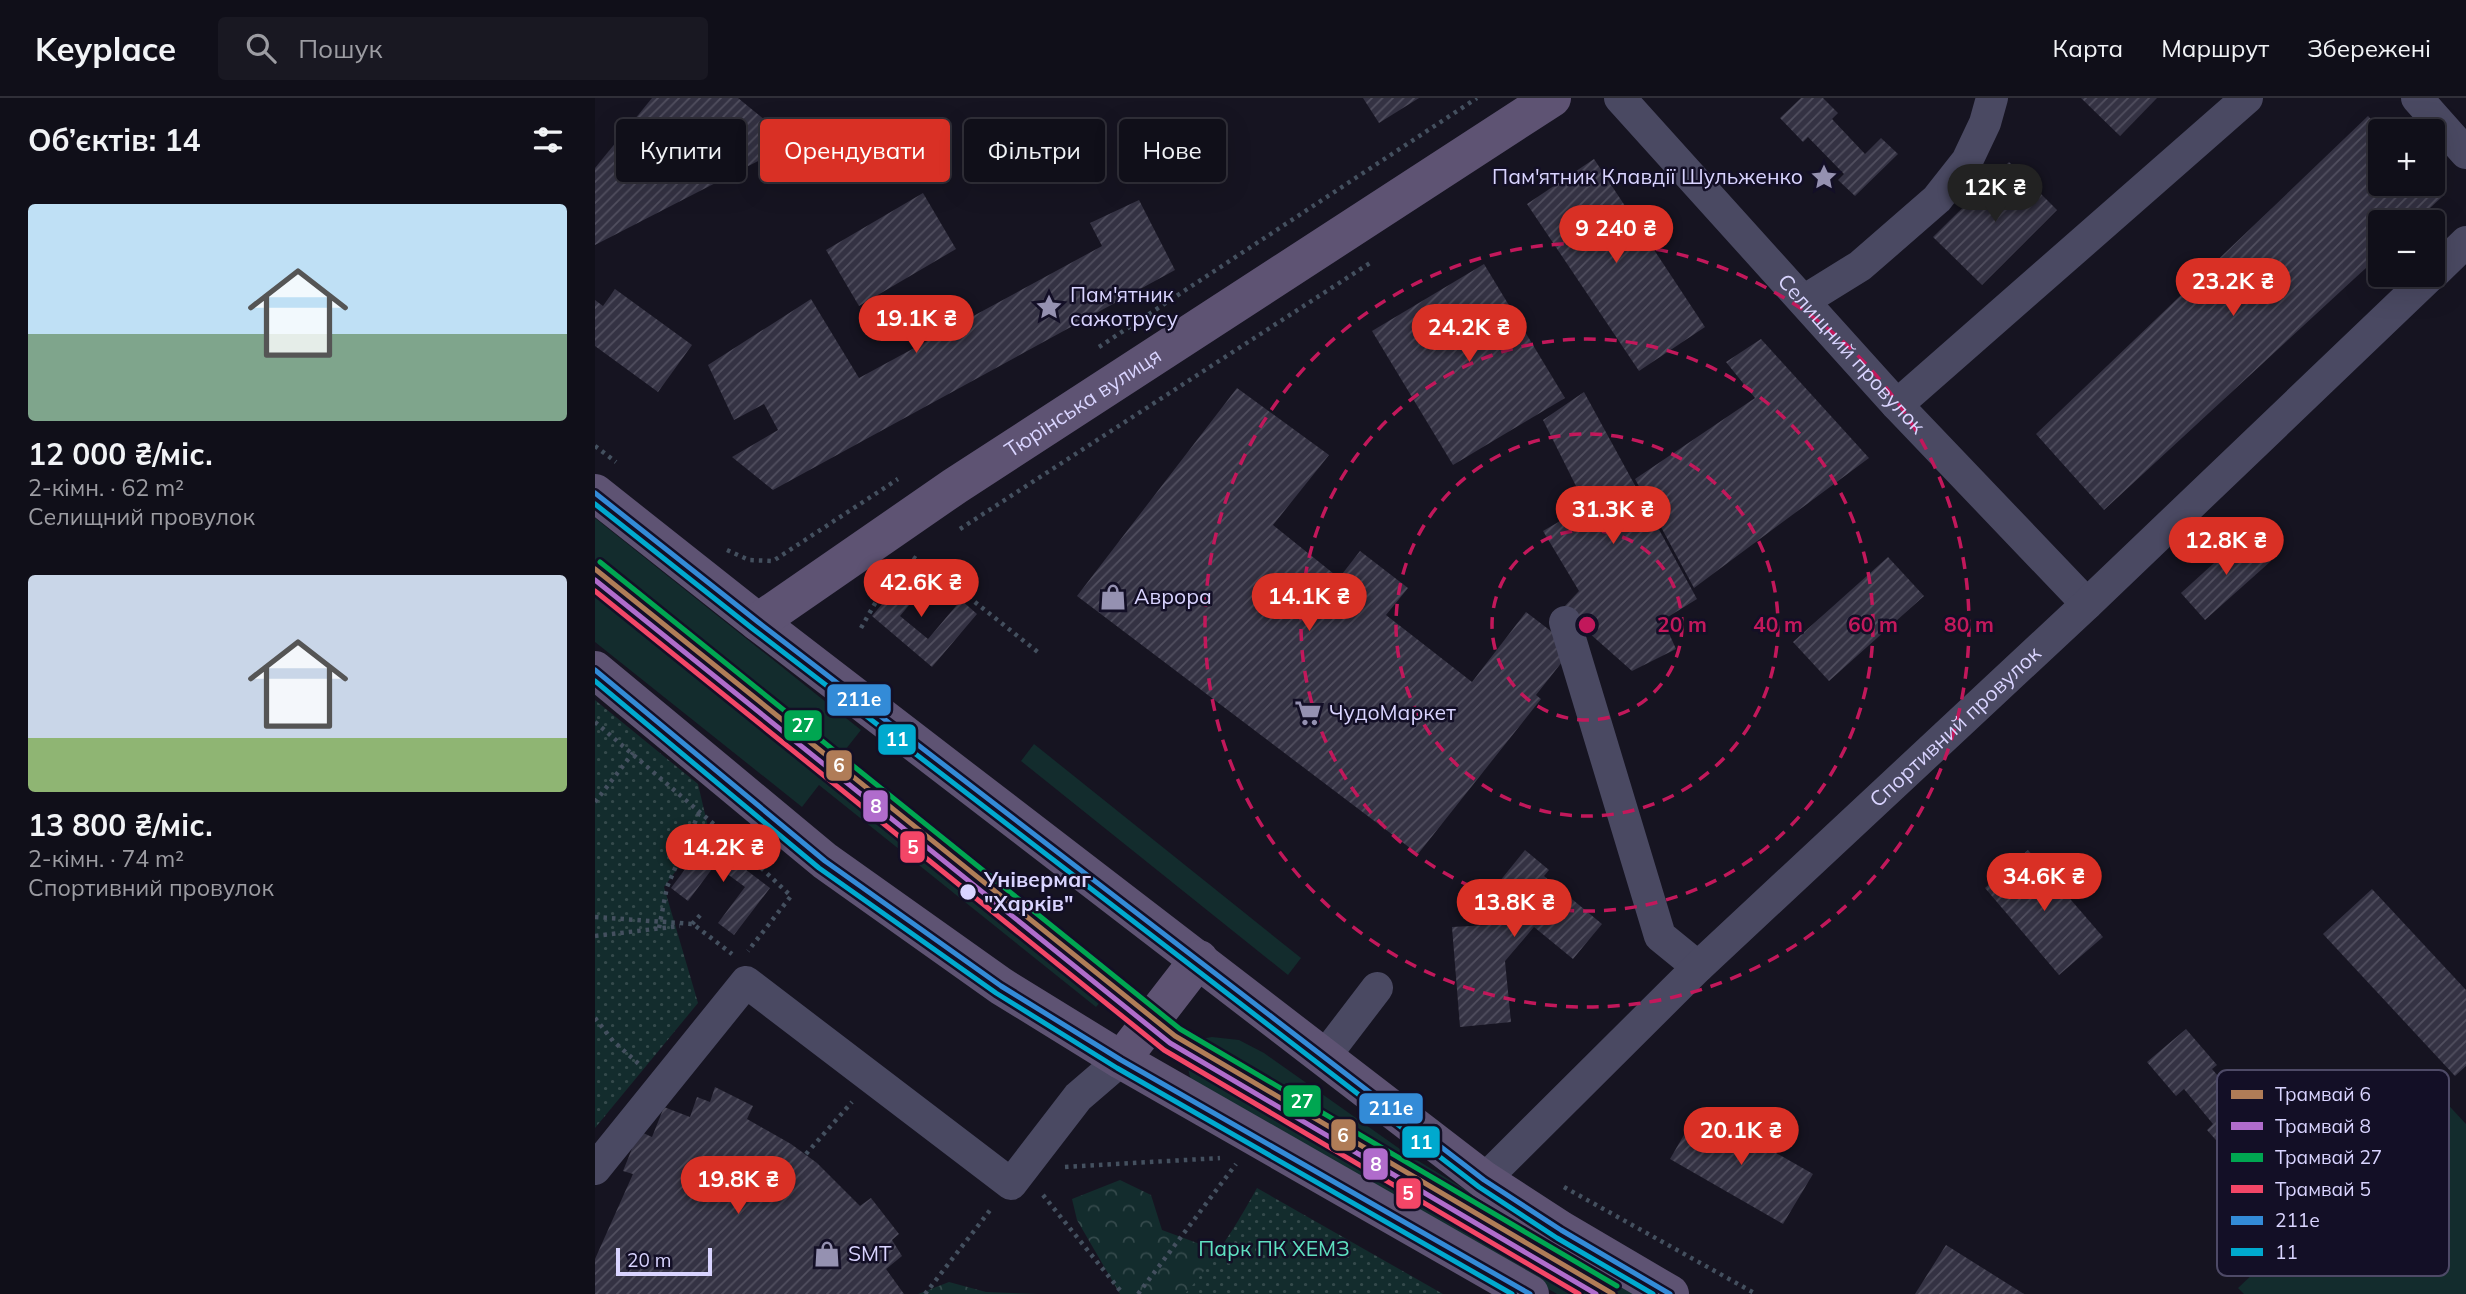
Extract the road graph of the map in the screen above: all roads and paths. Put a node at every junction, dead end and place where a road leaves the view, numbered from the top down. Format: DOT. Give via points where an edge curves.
graph roads {
  1 [pos="1477,98"];
  2 [pos="1552,98"];
  3 [pos="1620,98"];
  4 [pos="1992,98"];
  5 [pos="2248,98"];
  6 [pos="2417,98"];
  7 [pos="2466,153"];
  8 [pos="2466,242"];
  9 [pos="1373,261"];
  10 [pos="2445,262"];
  11 [pos="2418,287"];
  12 [pos="1805,300"];
  13 [pos="1097,348"];
  14 [pos="1898,405"];
  15 [pos="595,446"];
  16 [pos="900,477"];
  17 [pos="606,478"];
  18 [pos="956,531"];
  19 [pos="724,549"];
  20 [pos="924,550"];
  21 [pos="914,556"];
  22 [pos="951,583"];
  23 [pos="945,590"];
  24 [pos="2087,604"];
  25 [pos="758,622"];
  26 [pos="1565,622"];
  27 [pos="861,628"];
  28 [pos="1039,653"];
  29 [pos="595,670"];
  30 [pos="595,722"];
  31 [pos="633,753"];
  32 [pos="595,802"];
  33 [pos="699,813"];
  34 [pos="703,912"];
  35 [pos="595,917"];
  36 [pos="661,922"];
  37 [pos="692,924"];
  38 [pos="659,929"];
  39 [pos="595,936"];
  40 [pos="1199,959"];
  41 [pos="1697,967"];
  42 [pos="1377,988"];
  43 [pos="595,1018"];
  44 [pos="1325,1056"];
  45 [pos="1121,1060"];
  46 [pos="663,1085"];
  47 [pos="837,1119"];
  48 [pos="806,1154"];
  49 [pos="595,1169"];
  50 [pos="1017,1177"];
  51 [pos="1484,1180"];
  52 [pos="1556,1182"];
  53 [pos="925,1294"];
  54 [pos="1123,1294"];
  55 [pos="1138,1294"];
  56 [pos="1529,1294"];
  57 [pos="1670,1294"];
  58 [pos="1756,1294"];
  1 -- 13 [label="path"];
  2 -- 25 [label="main road, Тюрінська вулиця" via="955,486"];
  3 -- 12 [label="street, Селищний провулок"];
  4 -- 12 [label="street" via="1967,161 1937,199 1860,266"];
  5 -- 14 [label="street"];
  6 -- 7 [label="street"];
  8 -- 10 [label="street, Спортивний провулок"];
  9 -- 18 [label="path"];
  11 -- 24 [label="street, Спортивний провулок"];
  12 -- 14 [label="street, Селищний провулок"];
  14 -- 24 [label="street, Селищний провулок"];
  15 -- 17 [label="path"];
  16 -- 19 [label="path" via="773,561 749,560"];
  17 -- 25 [label="main road"];
  20 -- 21 [label="path"];
  21 -- 22 [label="path"];
  21 -- 27 [label="path" via="882,591"];
  22 -- 23 [label="path"];
  22 -- 28 [label="path"];
  24 -- 41 [label="street, Спортивний провулок"];
  25 -- 40 [label="main road"];
  26 -- 41 [label="street" via="1660,936"];
  29 -- 45 [label="main road" via="855,884 1001,986"];
  30 -- 31 [label="path"];
  31 -- 32 [label="path"];
  31 -- 33 [label="path"];
  33 -- 36 [label="path" via="667,887"];
  33 -- 37 [label="path" via="791,896 741,960"];
  34 -- 37 [label="path"];
  35 -- 36 [label="path"];
  36 -- 37 [label="path"];
  36 -- 38 [label="path"];
  37 -- 38 [label="path"];
  38 -- 39 [label="path"];
  40 -- 44 [label="main road"];
  40 -- 45 [label="main road"];
  41 -- 51 [label="street, Спортивний провулок"];
  42 -- 44 [label="street"];
  43 -- 46 [label="path" via="613,1041"];
  44 -- 51 [label="main road"];
  45 -- 50 [label="street" via="1078,1097"];
  45 -- 56 [label="main road"];
  46 -- 49 [label="street"];
  46 -- 50 [label="street" via="746,982"];
  47 -- 48 [label="path"];
  50 -- 53 [label="path"];
  50 -- 54 [label="path"];
  50 -- 55 [label="path" via="1241,1157"];
  51 -- 57 [label="main road"];
  52 -- 58 [label="path"];
}
